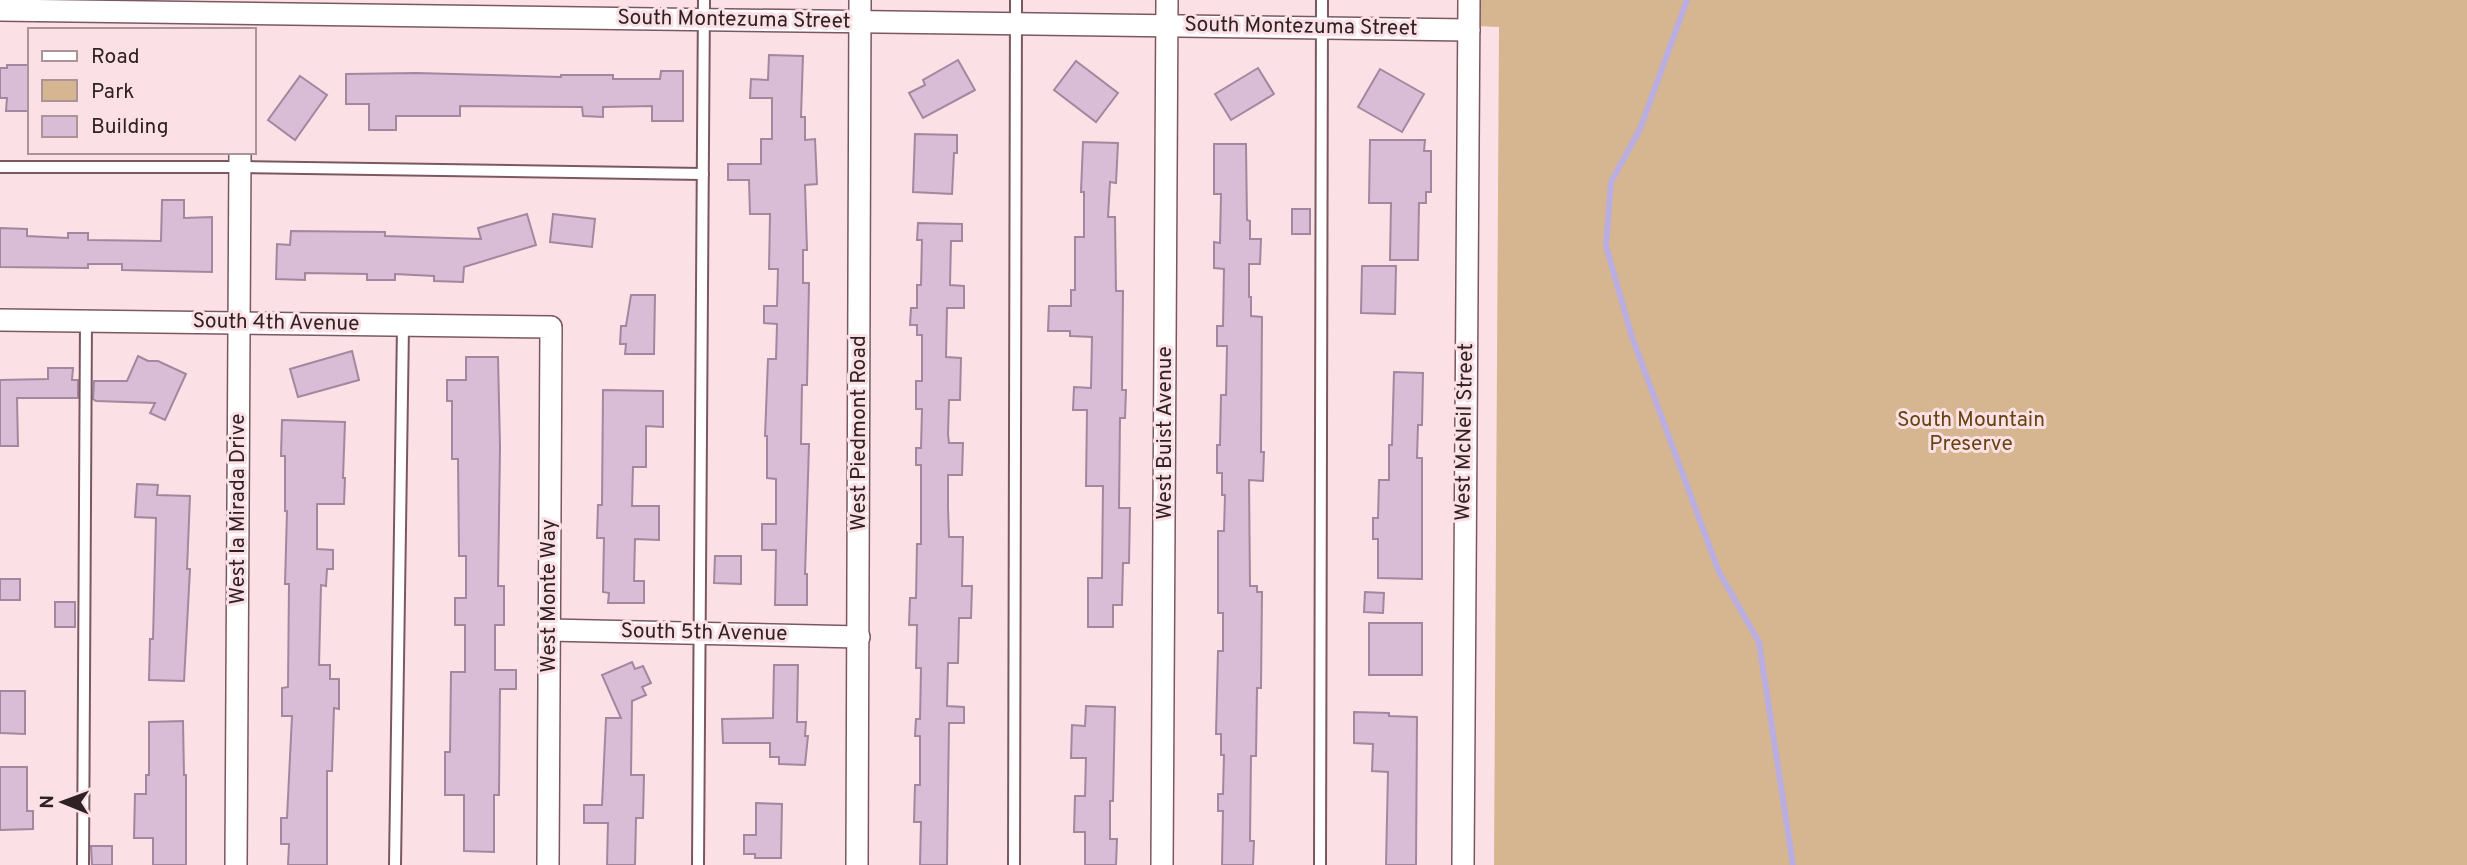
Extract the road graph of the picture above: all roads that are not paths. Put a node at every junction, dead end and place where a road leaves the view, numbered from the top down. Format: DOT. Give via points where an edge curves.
graph roads {
  1 [pos="1016,0"];
  2 [pos="1167,0"];
  3 [pos="1322,0"];
  4 [pos="1469,0"];
  5 [pos="0,10"];
  6 [pos="704,10"];
  7 [pos="860,10"];
  8 [pos="244,14"];
  9 [pos="1016,24"];
  10 [pos="1167,25"];
  11 [pos="1322,28"];
  12 [pos="1469,30"];
  13 [pos="239,160"];
  14 [pos="0,167"];
  15 [pos="703,174"];
  16 [pos="0,320"];
  17 [pos="86,320"];
  18 [pos="240,322"];
  19 [pos="403,326"];
  20 [pos="551,327"];
  21 [pos="549,630"];
  22 [pos="700,633"];
  23 [pos="859,637"];
  24 [pos="83,865"];
  25 [pos="236,865"];
  26 [pos="395,865"];
  27 [pos="548,865"];
  28 [pos="698,865"];
  29 [pos="857,865"];
  30 [pos="1014,865"];
  31 [pos="1162,865"];
  32 [pos="1320,865"];
  33 [pos="1463,865"];
  1 -- 9 [label="lane"];
  2 -- 10 [label="street, West Buist Avenue"];
  3 -- 11 [label="lane"];
  4 -- 12 [label="street, West McNeil Street"];
  5 -- 8 [label="street, South Montezuma Street"];
  6 -- 7 [label="street, South Montezuma Street"];
  6 -- 8 [label="street, South Montezuma Street"];
  6 -- 15 [label="lane"];
  7 -- 9 [label="street, South Montezuma Street"];
  7 -- 23 [label="street, West Piedmont Road"];
  9 -- 10 [label="street, South Montezuma Street"];
  9 -- 30 [label="lane"];
  10 -- 11 [label="street, South Montezuma Street"];
  10 -- 31 [label="street, West Buist Avenue"];
  11 -- 12 [label="street, South Montezuma Street"];
  11 -- 32 [label="lane"];
  12 -- 33 [label="street, West McNeil Street"];
  13 -- 14 [label="lane"];
  13 -- 15 [label="lane"];
  13 -- 18 [label="street, West la Mirada Drive"];
  15 -- 22 [label="lane"];
  16 -- 17 [label="street, South 4th Avenue"];
  17 -- 18 [label="street, South 4th Avenue"];
  17 -- 24 [label="lane"];
  18 -- 19 [label="street, South 4th Avenue"];
  18 -- 25 [label="street, West la Mirada Drive"];
  19 -- 20 [label="street, South 4th Avenue"];
  19 -- 26 [label="lane"];
  20 -- 21 [label="street, West Monte Way"];
  21 -- 22 [label="street, South 5th Avenue"];
  21 -- 27 [label="street, West Monte Way"];
  22 -- 23 [label="street, South 5th Avenue"];
  22 -- 28 [label="lane"];
  23 -- 29 [label="street, West Piedmont Road"];
}
